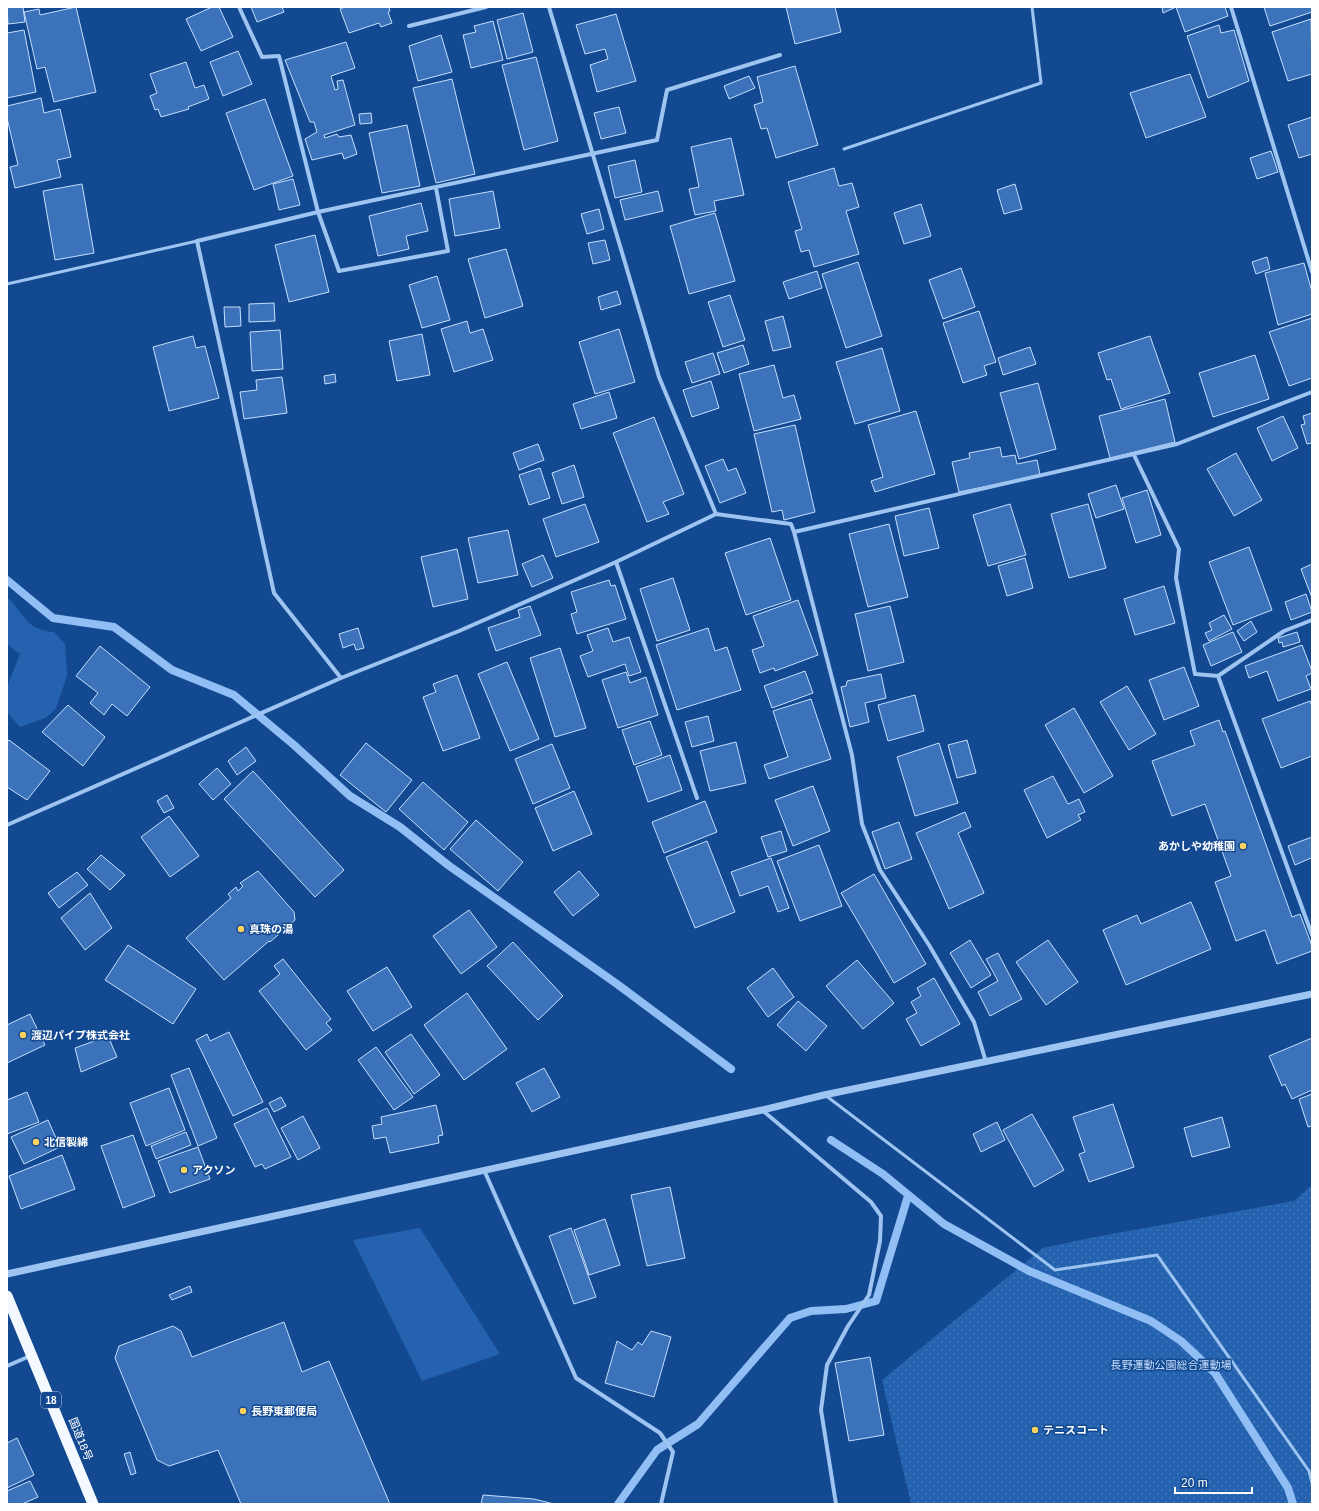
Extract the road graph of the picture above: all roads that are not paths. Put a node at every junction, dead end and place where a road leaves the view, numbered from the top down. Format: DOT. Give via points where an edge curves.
graph roads {
  1 [pos="239,7"];
  2 [pos="486,7"];
  3 [pos="549,7"];
  4 [pos="1032,7"];
  5 [pos="1232,7"];
  6 [pos="409,26"];
  7 [pos="780,55"];
  8 [pos="844,149"];
  9 [pos="593,155"];
  10 [pos="436,188"];
  11 [pos="318,212"];
  12 [pos="197,241"];
  13 [pos="1312,272"];
  14 [pos="7,284"];
  15 [pos="1312,392"];
  16 [pos="1134,455"];
  17 [pos="716,514"];
  18 [pos="794,532"];
  19 [pos="616,562"];
  20 [pos="1312,620"];
  21 [pos="1218,676"];
  22 [pos="341,678"];
  23 [pos="697,798"];
  24 [pos="7,825"];
  25 [pos="1312,935"];
  26 [pos="1312,994"];
  27 [pos="986,1062"];
  28 [pos="824,1095"];
  29 [pos="762,1110"];
  30 [pos="484,1170"];
  31 [pos="7,1274"];
  32 [pos="7,1296"];
  33 [pos="33,1355"];
  34 [pos="7,1366"];
  35 [pos="1312,1483"];
  36 [pos="93,1504"];
  37 [pos="661,1504"];
  38 [pos="836,1504"];
  1 -- 11 [label="street" via="262,57 279,56"];
  2 -- 6 [label="street"];
  3 -- 9 [label="street"];
  4 -- 8 [label="lane" via="1041,82"];
  5 -- 13 [label="street"];
  7 -- 9 [label="street" via="667,90 657,140"];
  9 -- 10 [label="street"];
  9 -- 17 [label="street" via="659,377"];
  10 -- 11 [label="street"];
  10 -- 11 [label="street" via="448,250 339,271"];
  11 -- 12 [label="street"];
  12 -- 14 [label="lane"];
  12 -- 22 [label="street" via="274,593"];
  15 -- 16 [label="street" via="1177,444"];
  16 -- 18 [label="street"];
  16 -- 21 [label="street" via="1179,549 1176,578 1195,674"];
  17 -- 18 [label="street" via="791,524"];
  17 -- 19 [label="street"];
  18 -- 27 [label="street" via="852,755 862,824 880,870 929,945 974,1022"];
  19 -- 22 [label="street" via="460,631"];
  19 -- 23 [label="street"];
  20 -- 21 [label="street" via="1284,631"];
  21 -- 25 [label="street"];
  22 -- 24 [label="street"];
  26 -- 27 [label="street"];
  27 -- 28 [label="street"];
  28 -- 29 [label="street"];
  28 -- 35 [label="lane" via="1055,1270 1157,1255 1309,1471"];
  29 -- 30 [label="street"];
  29 -- 38 [label="street" via="872,1202 881,1216 880,1241 869,1295 848,1326 827,1365 821,1410"];
  30 -- 31 [label="street"];
  30 -- 37 [label="street" via="576,1378 660,1433 673,1452"];
  32 -- 33 [label="highway, 国道18号 / 18"];
  33 -- 34 [label="street"];
  33 -- 36 [label="highway, 国道18号 / 18"];
}
